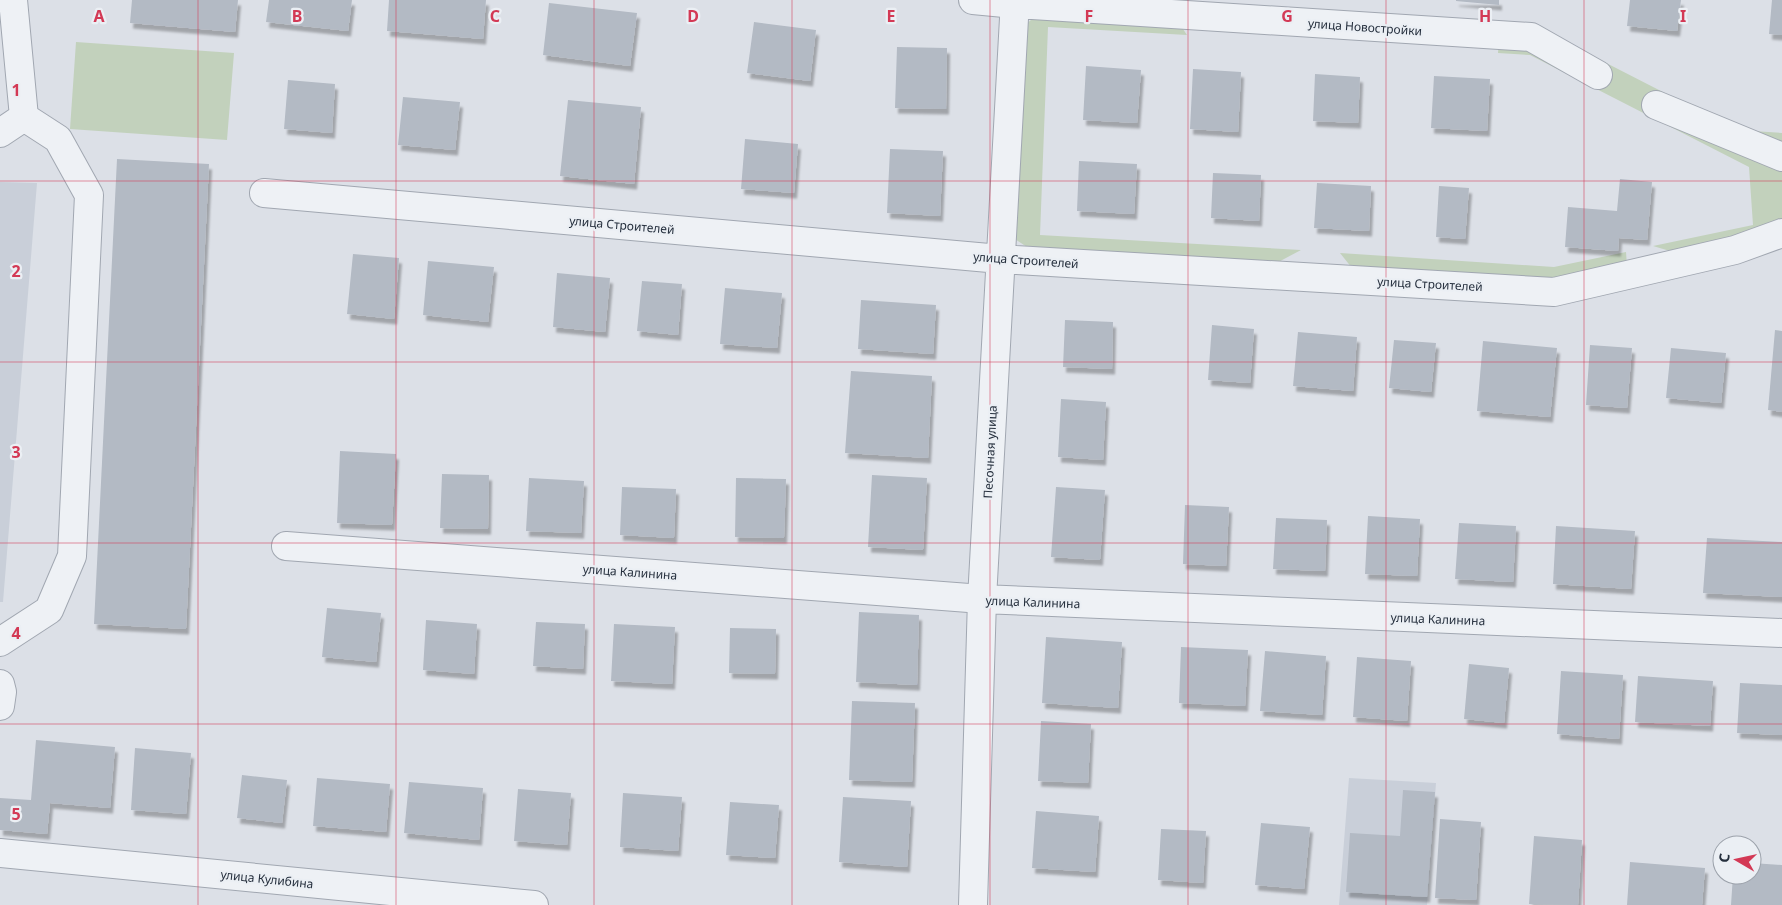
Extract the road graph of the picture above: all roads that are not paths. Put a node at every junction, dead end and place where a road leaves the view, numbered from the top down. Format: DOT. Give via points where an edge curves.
graph roads {
  1 [pos="13,0"];
  2 [pos="973,0"];
  3 [pos="1015,2"];
  4 [pos="1598,75"];
  5 [pos="1656,105"];
  6 [pos="24,117"];
  7 [pos="0,134"];
  8 [pos="1782,157"];
  9 [pos="264,193"];
  10 [pos="1782,233"];
  11 [pos="1000,259"];
  12 [pos="286,546"];
  13 [pos="982,600"];
  14 [pos="1782,633"];
  15 [pos="0,642"];
  16 [pos="0,684"];
  17 [pos="0,706"];
  18 [pos="0,853"];
  19 [pos="534,905"];
  20 [pos="973,905"];
  1 -- 6 [label="street"];
  2 -- 3 [label="street, улица Новостройки"];
  3 -- 4 [label="street, улица Новостройки" via="1531,37"];
  3 -- 11 [label="street, Песочная улица"];
  5 -- 8 [label="street"];
  6 -- 7 [label="street"];
  6 -- 15 [label="street" via="58,139 89,195 89,205 72,556 48,610"];
  9 -- 11 [label="street, улица Строителей"];
  10 -- 11 [label="street, улица Строителей" via="1735,250 1554,292"];
  11 -- 13 [label="street, Песочная улица"];
  12 -- 13 [label="street, улица Калинина"];
  13 -- 14 [label="street, улица Калинина"];
  13 -- 20 [label="street, Песочная улица"];
  16 -- 17 [label="street"];
  18 -- 19 [label="street, улица Кулибина"];
}
